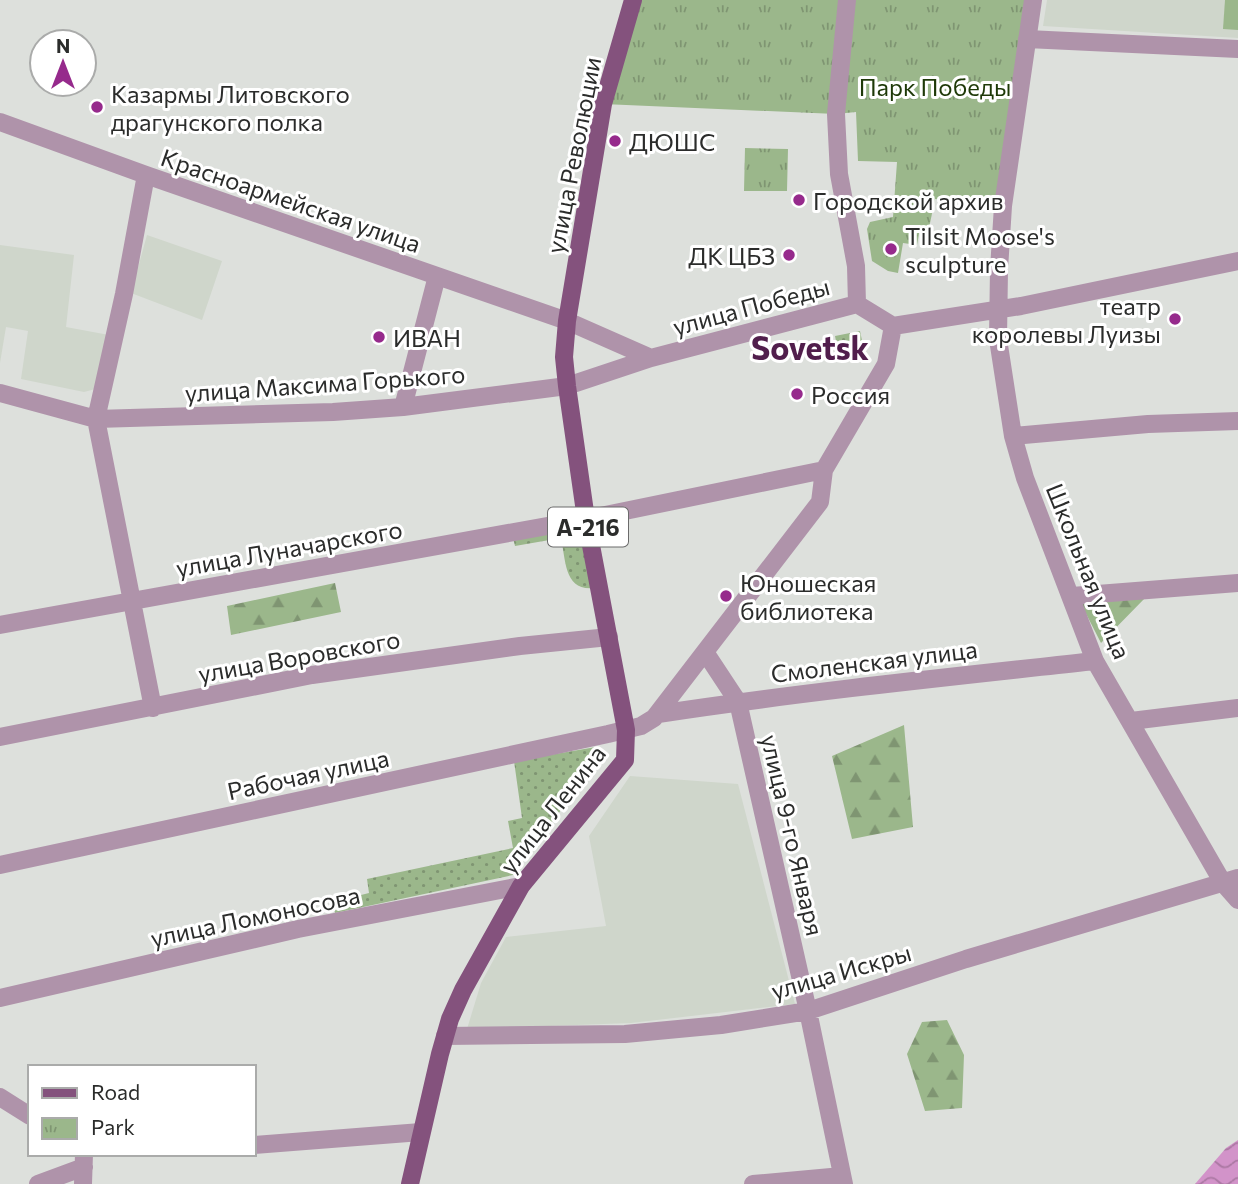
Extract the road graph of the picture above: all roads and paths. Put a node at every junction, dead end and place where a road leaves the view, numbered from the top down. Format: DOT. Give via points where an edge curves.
graph roads {
  1 [pos="633,0"];
  2 [pos="847,0"];
  3 [pos="1032,0"];
  4 [pos="1027,39"];
  5 [pos="1238,49"];
  6 [pos="0,122"];
  7 [pos="146,175"];
  8 [pos="1238,261"];
  9 [pos="437,276"];
  10 [pos="857,304"];
  11 [pos="998,310"];
  12 [pos="567,321"];
  13 [pos="893,326"];
  14 [pos="651,358"];
  15 [pos="567,386"];
  16 [pos="0,393"];
  17 [pos="403,407"];
  18 [pos="96,419"];
  19 [pos="1238,421"];
  20 [pos="1013,436"];
  21 [pos="824,470"];
  22 [pos="586,519"];
  23 [pos="1238,583"];
  24 [pos="1072,596"];
  25 [pos="130,602"];
  26 [pos="0,625"];
  27 [pos="609,637"];
  28 [pos="705,652"];
  29 [pos="1095,661"];
  30 [pos="738,702"];
  31 [pos="153,708"];
  32 [pos="1238,708"];
  33 [pos="656,716"];
  34 [pos="1131,721"];
  35 [pos="626,730"];
  36 [pos="0,737"];
  37 [pos="625,760"];
  38 [pos="0,865"];
  39 [pos="1230,881"];
  40 [pos="521,886"];
  41 [pos="1238,900"];
  42 [pos="0,998"];
  43 [pos="808,1011"];
  44 [pos="445,1036"];
  45 [pos="0,1097"];
  46 [pos="28,1115"];
  47 [pos="421,1132"];
  48 [pos="256,1145"];
  49 [pos="84,1168"];
  50 [pos="843,1180"];
  51 [pos="38,1184"];
  52 [pos="410,1184"];
  53 [pos="753,1184"];
  1 -- 12 [label="main road, улица Революции / А-216" via="603,104"];
  2 -- 10 [label="street" via="836,114 839,174 856,266"];
  3 -- 4 [label="street, Школьная улица"];
  4 -- 5 [label="street"];
  4 -- 11 [label="street, Школьная улица" via="1003,205"];
  6 -- 7 [label="street, Красноармейская улица"];
  7 -- 9 [label="street, Красноармейская улица"];
  7 -- 18 [label="street"];
  8 -- 11 [label="street"];
  9 -- 12 [label="street, Красноармейская улица"];
  9 -- 17 [label="street"];
  10 -- 13 [label="street, улица Победы"];
  10 -- 14 [label="street, улица Победы"];
  11 -- 13 [label="street"];
  11 -- 20 [label="street, Школьная улица"];
  12 -- 14 [label="street, улица Победы"];
  12 -- 15 [label="main road, А-216"];
  13 -- 21 [label="street, улица Ленина" via="886,364"];
  14 -- 15 [label="street, улица Максима Горького"];
  15 -- 17 [label="street, улица Максима Горького"];
  15 -- 22 [label="main road, А-216"];
  16 -- 18 [label="street, улица Максима Горького"];
  17 -- 18 [label="street, улица Максима Горького"];
  18 -- 25 [label="street"];
  19 -- 20 [label="street"];
  20 -- 24 [label="street, Школьная улица"];
  21 -- 22 [label="street, улица Луначарского"];
  21 -- 28 [label="street, улица Ленина" via="820,502"];
  22 -- 25 [label="street, улица Луначарского"];
  22 -- 27 [label="main road, А-216"];
  23 -- 24 [label="street"];
  24 -- 29 [label="street, Школьная улица"];
  25 -- 26 [label="street, улица Луначарского"];
  25 -- 31 [label="street"];
  27 -- 31 [label="street, улица Воровского" via="338,671"];
  27 -- 35 [label="main road, А-216"];
  28 -- 30 [label="street"];
  28 -- 33 [label="street, улица Ленина"];
  29 -- 30 [label="street, Смоленская улица"];
  29 -- 34 [label="street, Школьная улица"];
  30 -- 33 [label="street, Смоленская улица"];
  30 -- 43 [label="street, улица 9-го Января"];
  31 -- 36 [label="street, улица Воровского"];
  32 -- 34 [label="street"];
  33 -- 35 [label="street, улица Ленина"];
  33 -- 37 [label="street"];
  34 -- 39 [label="street, Школьная улица"];
  35 -- 37 [label="main road, улица Ленина / А-216"];
  35 -- 38 [label="street, Рабочая улица"];
  37 -- 40 [label="main road, улица Ленина"];
  39 -- 41 [label="street, Школьная улица"];
  39 -- 43 [label="street, улица Искры"];
  40 -- 42 [label="street, улица Ломоносова" via="298,929"];
  40 -- 44 [label="main road, улица Ленина" via="463,990"];
  43 -- 44 [label="street, улица Искры" via="625,1034"];
  43 -- 50 [label="street, улица 9-го Января"];
  44 -- 47 [label="main road, улица Ленина"];
  45 -- 46 [label="street"];
  47 -- 48 [label="street"];
  47 -- 52 [label="main road, улица Ленина"];
  49 -- 51 [label="street"];
  50 -- 53 [label="street"];
}
